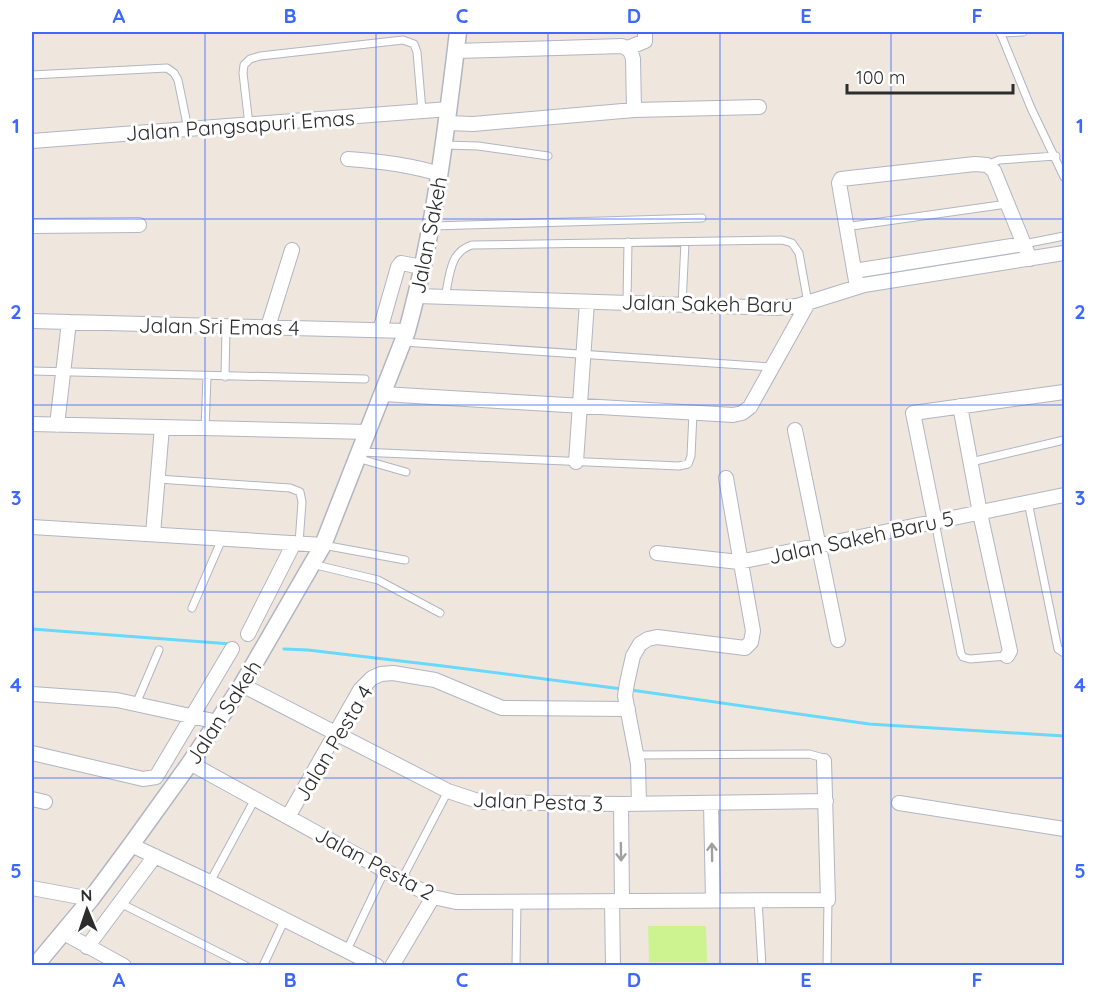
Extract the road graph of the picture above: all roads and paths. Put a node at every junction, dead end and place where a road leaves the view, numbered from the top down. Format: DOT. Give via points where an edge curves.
graph roads {
  1 [pos="458,32"];
  2 [pos="645,32"];
  3 [pos="1000,32"];
  4 [pos="1023,32"];
  5 [pos="628,48"];
  6 [pos="456,51"];
  7 [pos="32,75"];
  8 [pos="759,106"];
  9 [pos="422,111"];
  10 [pos="634,111"];
  11 [pos="448,116"];
  12 [pos="249,125"];
  13 [pos="188,129"];
  14 [pos="32,141"];
  15 [pos="444,145"];
  16 [pos="548,156"];
  17 [pos="1056,156"];
  18 [pos="348,159"];
  19 [pos="987,165"];
  20 [pos="440,174"];
  21 [pos="1065,177"];
  22 [pos="1008,204"];
  23 [pos="702,218"];
  24 [pos="139,225"];
  25 [pos="32,226"];
  26 [pos="430,226"];
  27 [pos="845,227"];
  28 [pos="1065,236"];
  29 [pos="628,242"];
  30 [pos="685,242"];
  31 [pos="1024,244"];
  32 [pos="292,250"];
  33 [pos="1065,253"];
  34 [pos="1030,259"];
  35 [pos="422,267"];
  36 [pos="854,271"];
  37 [pos="857,287"];
  38 [pos="417,296"];
  39 [pos="445,297"];
  40 [pos="587,302"];
  41 [pos="627,303"];
  42 [pos="808,303"];
  43 [pos="682,305"];
  44 [pos="32,321"];
  45 [pos="69,322"];
  46 [pos="226,326"];
  47 [pos="268,327"];
  48 [pos="380,330"];
  49 [pos="405,336"];
  50 [pos="584,354"];
  51 [pos="774,367"];
  52 [pos="32,371"];
  53 [pos="63,372"];
  54 [pos="207,376"];
  55 [pos="225,377"];
  56 [pos="364,379"];
  57 [pos="1065,392"];
  58 [pos="383,394"];
  59 [pos="580,406"];
  60 [pos="960,406"];
  61 [pos="693,413"];
  62 [pos="32,424"];
  63 [pos="57,424"];
  64 [pos="162,427"];
  65 [pos="205,428"];
  66 [pos="795,430"];
  67 [pos="368,432"];
  68 [pos="1065,440"];
  69 [pos="359,455"];
  70 [pos="576,462"];
  71 [pos="970,462"];
  72 [pos="406,472"];
  73 [pos="726,478"];
  74 [pos="158,479"];
  75 [pos="1065,495"];
  76 [pos="1028,502"];
  77 [pos="980,513"];
  78 [pos="935,522"];
  79 [pos="32,527"];
  80 [pos="153,534"];
  81 [pos="222,538"];
  82 [pos="296,543"];
  83 [pos="323,545"];
  84 [pos="819,546"];
  85 [pos="657,553"];
  86 [pos="405,560"];
  87 [pos="740,562"];
  88 [pos="312,564"];
  89 [pos="192,608"];
  90 [pos="440,613"];
  91 [pos="248,634"];
  92 [pos="838,640"];
  93 [pos="232,649"];
  94 [pos="159,650"];
  95 [pos="1065,653"];
  96 [pos="1007,656"];
  97 [pos="242,685"];
  98 [pos="32,694"];
  99 [pos="627,696"];
  100 [pos="136,704"];
  101 [pos="192,717"];
  102 [pos="218,722"];
  103 [pos="336,734"];
  104 [pos="32,753"];
  105 [pos="637,755"];
  106 [pos="824,761"];
  107 [pos="190,763"];
  108 [pos="448,791"];
  109 [pos="255,799"];
  110 [pos="826,801"];
  111 [pos="711,803"];
  112 [pos="900,803"];
  113 [pos="621,804"];
  114 [pos="639,804"];
  115 [pos="288,817"];
  116 [pos="1065,829"];
  117 [pos="132,845"];
  118 [pos="155,856"];
  119 [pos="385,870"];
  120 [pos="402,879"];
  121 [pos="210,882"];
  122 [pos="32,888"];
  123 [pos="433,897"];
  124 [pos="91,899"];
  125 [pos="713,900"];
  126 [pos="758,900"];
  127 [pos="828,900"];
  128 [pos="617,901"];
  129 [pos="517,902"];
  130 [pos="120,903"];
  131 [pos="285,919"];
  132 [pos="64,933"];
  133 [pos="87,946"];
  134 [pos="347,950"];
  135 [pos="35,966"];
  136 [pos="124,966"];
  137 [pos="246,966"];
  138 [pos="263,966"];
  139 [pos="377,966"];
  140 [pos="392,966"];
  141 [pos="516,966"];
  142 [pos="613,966"];
  143 [pos="762,966"];
  144 [pos="827,966"];
  1 -- 6 [label="street, Jalan Sakeh"];
  2 -- 5 [label="street" via="645,41"];
  3 -- 4 [label="lane"];
  3 -- 17 [label="lane" via="1031,108"];
  5 -- 6 [label="street"];
  5 -- 10 [label="street" via="633,59"];
  6 -- 11 [label="street, Jalan Sakeh"];
  7 -- 13 [label="lane" via="167,68 178,80"];
  8 -- 10 [label="street, Jalan Pangsapuri Emas"];
  9 -- 11 [label="street, Jalan Pangsapuri Emas"];
  9 -- 12 [label="street, Jalan Pangsapuri Emas"];
  9 -- 12 [label="lane" via="417,52 414,44 404,40 250,59 243,73"];
  10 -- 11 [label="street, Jalan Pangsapuri Emas" via="473,124"];
  11 -- 15 [label="street, Jalan Sakeh"];
  12 -- 13 [label="street, Jalan Pangsapuri Emas"];
  13 -- 14 [label="street, Jalan Pangsapuri Emas"];
  15 -- 16 [label="lane"];
  15 -- 20 [label="street, Jalan Sakeh"];
  17 -- 19 [label="lane" via="999,159"];
  17 -- 21 [label="lane"];
  18 -- 20 [label="street"];
  19 -- 22 [label="street" via="994,171"];
  19 -- 27 [label="street" via="841,179"];
  20 -- 26 [label="street, Jalan Sakeh"];
  22 -- 27 [label="lane"];
  22 -- 31 [label="street"];
  23 -- 26 [label="lane"];
  24 -- 25 [label="street"];
  26 -- 35 [label="street, Jalan Sakeh"];
  27 -- 36 [label="street"];
  28 -- 31 [label="lane"];
  29 -- 30 [label="lane"];
  29 -- 39 [label="lane" via="461,248 455,255"];
  29 -- 41 [label="lane"];
  30 -- 42 [label="lane" via="792,243 799,253"];
  30 -- 43 [label="lane"];
  31 -- 34 [label="street"];
  31 -- 36 [label="street"];
  32 -- 47 [label="street"];
  33 -- 34 [label="street, Jalan Sakeh Baru"];
  34 -- 37 [label="street, Jalan Sakeh Baru"];
  35 -- 38 [label="street, Jalan Sakeh"];
  35 -- 48 [label="street" via="401,263 398,267"];
  36 -- 37 [label="street"];
  37 -- 42 [label="street, Jalan Sakeh Baru"];
  38 -- 39 [label="street, Jalan Sakeh Baru"];
  38 -- 49 [label="street, Jalan Sakeh"];
  39 -- 40 [label="street, Jalan Sakeh Baru"];
  40 -- 41 [label="street, Jalan Sakeh Baru"];
  40 -- 50 [label="street"];
  41 -- 43 [label="street, Jalan Sakeh Baru"];
  42 -- 43 [label="street, Jalan Sakeh Baru" via="776,308"];
  42 -- 51 [label="street"];
  44 -- 45 [label="street, Jalan Sri Emas 4"];
  45 -- 46 [label="street, Jalan Sri Emas 4"];
  45 -- 53 [label="street"];
  46 -- 47 [label="street, Jalan Sri Emas 4"];
  46 -- 55 [label="lane"];
  47 -- 48 [label="street, Jalan Sri Emas 4"];
  48 -- 49 [label="street, Jalan Sri Emas 4"];
  49 -- 50 [label="lane"];
  49 -- 58 [label="street, Jalan Sakeh"];
  50 -- 51 [label="lane"];
  50 -- 59 [label="street"];
  51 -- 61 [label="street" via="750,407 742,413"];
  52 -- 53 [label="lane"];
  53 -- 54 [label="lane"];
  53 -- 63 [label="street"];
  54 -- 55 [label="lane"];
  54 -- 65 [label="lane"];
  55 -- 56 [label="lane"];
  57 -- 60 [label="street"];
  58 -- 59 [label="street"];
  58 -- 67 [label="street, Jalan Sakeh"];
  59 -- 61 [label="street"];
  59 -- 70 [label="street"];
  60 -- 71 [label="street"];
  60 -- 78 [label="street" via="916,412 912,416"];
  61 -- 70 [label="lane" via="688,464"];
  62 -- 63 [label="street"];
  63 -- 64 [label="street"];
  64 -- 65 [label="street"];
  64 -- 74 [label="street"];
  65 -- 67 [label="street"];
  66 -- 84 [label="street"];
  67 -- 69 [label="street, Jalan Sakeh"];
  68 -- 71 [label="lane"];
  69 -- 70 [label="lane"];
  69 -- 72 [label="lane"];
  69 -- 83 [label="street, Jalan Sakeh"];
  71 -- 77 [label="street"];
  73 -- 87 [label="street"];
  74 -- 80 [label="street"];
  74 -- 82 [label="lane" via="290,488 300,492"];
  75 -- 76 [label="street, Jalan Sakeh Baru 5"];
  76 -- 77 [label="street, Jalan Sakeh Baru 5"];
  76 -- 95 [label="lane" via="1058,649"];
  77 -- 78 [label="street, Jalan Sakeh Baru 5"];
  77 -- 96 [label="street" via="1010,651"];
  78 -- 84 [label="street, Jalan Sakeh Baru 5"];
  78 -- 96 [label="lane" via="963,657"];
  79 -- 80 [label="street"];
  80 -- 81 [label="street"];
  81 -- 82 [label="street"];
  81 -- 89 [label="lane"];
  82 -- 83 [label="street"];
  82 -- 91 [label="street"];
  83 -- 86 [label="lane"];
  83 -- 88 [label="street, Jalan Sakeh"];
  84 -- 87 [label="street, Jalan Sakeh Baru 5"];
  84 -- 92 [label="street"];
  85 -- 87 [label="street, Jalan Sakeh Baru 5"];
  87 -- 99 [label="street" via="753,631 751,642 745,648 648,639 633,656"];
  88 -- 90 [label="lane" via="378,579"];
  88 -- 97 [label="street, Jalan Sakeh"];
  93 -- 101 [label="street"];
  94 -- 100 [label="lane"];
  97 -- 102 [label="street, Jalan Sakeh"];
  97 -- 103 [label="street, Jalan Pesta 3"];
  98 -- 100 [label="street"];
  99 -- 103 [label="street, Jalan Pesta 4" via="502,708 435,680 381,674 360,690"];
  99 -- 105 [label="street"];
  100 -- 101 [label="street"];
  101 -- 102 [label="street"];
  101 -- 104 [label="street" via="159,774 151,779"];
  102 -- 107 [label="street, Jalan Sakeh"];
  103 -- 108 [label="street, Jalan Pesta 3"];
  103 -- 115 [label="street, Jalan Pesta 4"];
  105 -- 106 [label="lane" via="809,754"];
  105 -- 114 [label="street"];
  106 -- 110 [label="street"];
  107 -- 109 [label="street, Jalan Pesta 2"];
  107 -- 117 [label="street, Jalan Sakeh"];
  108 -- 113 [label="street, Jalan Pesta 3" via="480,802"];
  108 -- 120 [label="lane"];
  109 -- 115 [label="street, Jalan Pesta 2"];
  109 -- 121 [label="lane"];
  110 -- 111 [label="street, Jalan Pesta 3"];
  110 -- 127 [label="street"];
  111 -- 114 [label="street, Jalan Pesta 3"];
  125 -- 111 [label="street, one-way"];
  112 -- 116 [label="street"];
  113 -- 114 [label="street, Jalan Pesta 3"];
  113 -- 128 [label="street, one-way"];
  115 -- 119 [label="street, Jalan Pesta 2"];
  117 -- 118 [label="street"];
  117 -- 124 [label="street, Jalan Sakeh"];
  118 -- 121 [label="street"];
  118 -- 130 [label="street"];
  119 -- 120 [label="street, Jalan Pesta 2"];
  119 -- 134 [label="lane"];
  120 -- 123 [label="street, Jalan Pesta 2"];
  121 -- 131 [label="street"];
  122 -- 124 [label="street"];
  123 -- 129 [label="street, Jalan Pesta 2" via="456,902"];
  123 -- 140 [label="street"];
  124 -- 132 [label="street, Jalan Sakeh"];
  125 -- 126 [label="street, Jalan Pesta 2"];
  125 -- 128 [label="street, Jalan Pesta 2"];
  126 -- 127 [label="street, Jalan Pesta 2"];
  126 -- 143 [label="lane"];
  127 -- 144 [label="lane"];
  128 -- 129 [label="street, Jalan Pesta 2"];
  128 -- 142 [label="street"];
  129 -- 141 [label="lane"];
  130 -- 133 [label="street"];
  130 -- 137 [label="lane"];
  131 -- 134 [label="street"];
  131 -- 138 [label="lane"];
  132 -- 133 [label="street"];
  132 -- 135 [label="street, Jalan Sakeh"];
  133 -- 136 [label="street"];
  134 -- 139 [label="street"];
}
